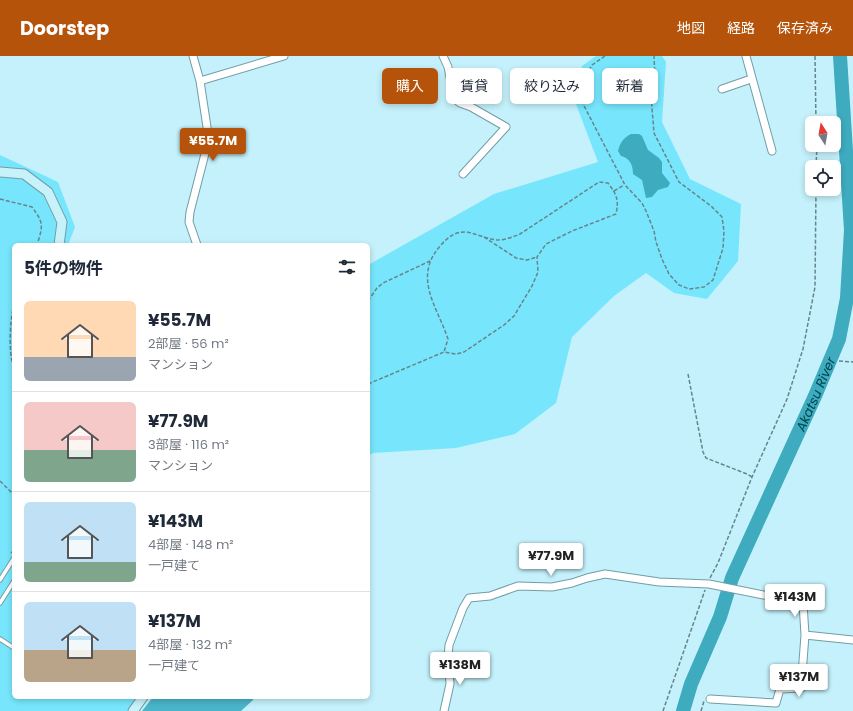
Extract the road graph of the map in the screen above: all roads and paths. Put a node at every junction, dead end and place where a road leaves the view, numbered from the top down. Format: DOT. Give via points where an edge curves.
graph roads {
  1 [pos="193,56"];
  2 [pos="284,56"];
  3 [pos="443,56"];
  4 [pos="605,56"];
  5 [pos="654,56"];
  6 [pos="746,56"];
  7 [pos="815,56"];
  8 [pos="751,80"];
  9 [pos="200,82"];
  10 [pos="722,89"];
  11 [pos="816,116"];
  12 [pos="772,151"];
  13 [pos="0,172"];
  14 [pos="463,174"];
  15 [pos="625,185"];
  16 [pos="614,191"];
  17 [pos="816,196"];
  18 [pos="0,199"];
  19 [pos="484,237"];
  20 [pos="38,243"];
  21 [pos="60,243"];
  22 [pos="196,243"];
  23 [pos="537,257"];
  24 [pos="430,261"];
  25 [pos="370,298"];
  26 [pos="12,312"];
  27 [pos="12,352"];
  28 [pos="444,352"];
  29 [pos="839,361"];
  30 [pos="853,362"];
  31 [pos="688,374"];
  32 [pos="370,383"];
  33 [pos="752,477"];
  34 [pos="0,481"];
  35 [pos="0,486"];
  36 [pos="3,486"];
  37 [pos="12,493"];
  38 [pos="12,561"];
  39 [pos="0,580"];
  40 [pos="12,584"];
  41 [pos="707,584"];
  42 [pos="0,603"];
  43 [pos="805,635"];
  44 [pos="0,639"];
  45 [pos="853,640"];
  46 [pos="12,647"];
  47 [pos="710,698"];
  48 [pos="141,699"];
  49 [pos="132,711"];
  50 [pos="444,711"];
  51 [pos="663,711"];
  1 -- 9 [label="street"];
  2 -- 9 [label="street"];
  3 -- 14 [label="street" via="448,67 454,98 506,127"];
  4 -- 15 [label="path" via="592,65 583,81 581,100"];
  5 -- 15 [label="path" via="655,79 651,96 654,133 679,182 722,217 723,248 713,280 704,287 689,289 679,285 669,274 662,259 646,211"];
  6 -- 8 [label="street"];
  7 -- 11 [label="path"];
  8 -- 10 [label="street"];
  8 -- 12 [label="street"];
  9 -- 22 [label="street" via="208,142 190,212 190,222"];
  13 -- 21 [label="street" via="24,174 48,192 62,222"];
  15 -- 16 [label="path"];
  16 -- 19 [label="path" via="608,183 599,182 520,234 498,240"];
  16 -- 23 [label="path" via="618,203 616,214 546,244"];
  17 -- 33 [label="path" via="815,287 803,349 786,399"];
  18 -- 20 [label="path" via="32,207 41,219"];
  19 -- 23 [label="path" via="516,258 527,260"];
  19 -- 24 [label="path" via="467,232 456,233 446,238"];
  23 -- 28 [label="path" via="538,272 514,316 464,352"];
  24 -- 25 [label="path" via="383,283"];
  24 -- 28 [label="path" via="427,272 431,298 448,339"];
  26 -- 27 [label="path"];
  28 -- 32 [label="path"];
  29 -- 30 [label="path"];
  31 -- 33 [label="path" via="706,458"];
  33 -- 41 [label="path"];
  34 -- 36 [label="path"];
  35 -- 36 [label="path"];
  36 -- 37 [label="path"];
  38 -- 39 [label="lane"];
  40 -- 42 [label="lane"];
  41 -- 43 [label="street" via="803,603"];
  41 -- 50 [label="street" via="659,582 605,574 552,587 518,586 490,596 469,598 449,645 450,684"];
  41 -- 51 [label="path"];
  43 -- 45 [label="street"];
  43 -- 47 [label="street" via="801,688 780,689 776,703"];
  44 -- 46 [label="lane"];
  48 -- 49 [label="street"];
}
